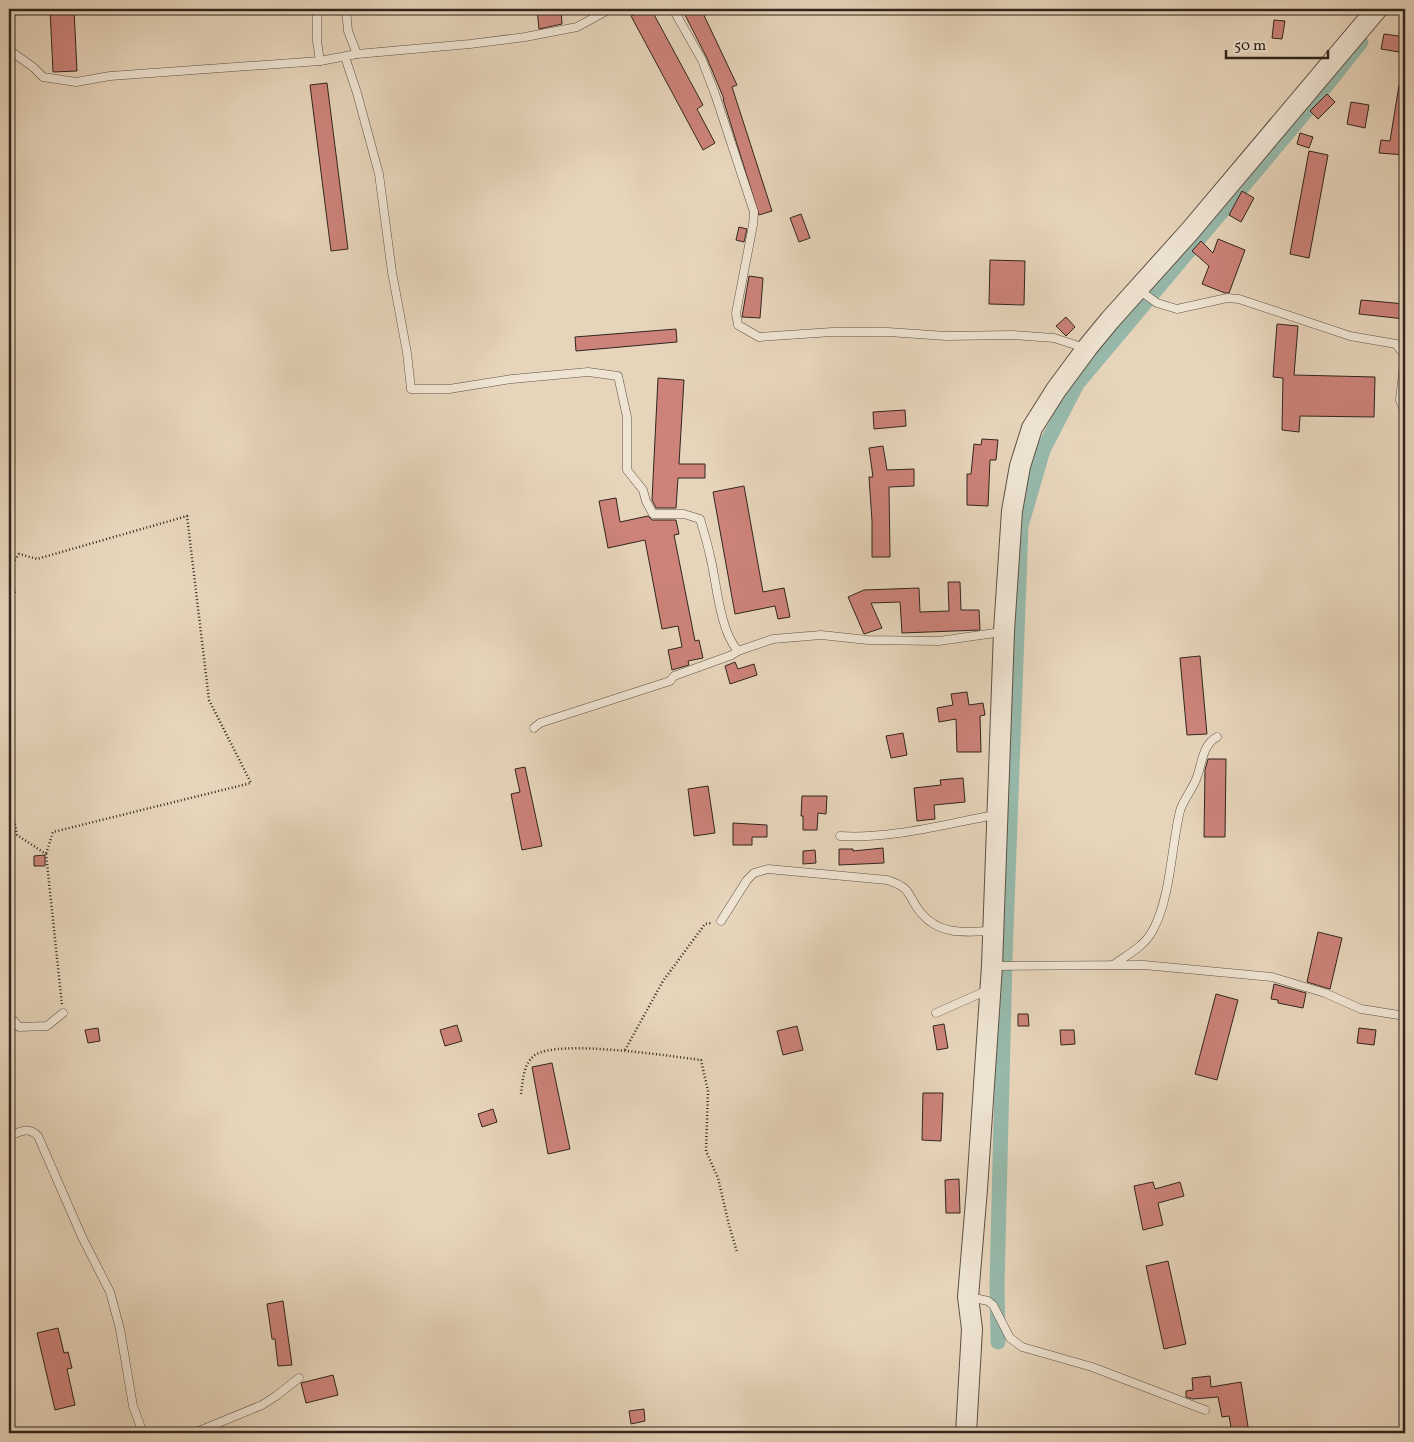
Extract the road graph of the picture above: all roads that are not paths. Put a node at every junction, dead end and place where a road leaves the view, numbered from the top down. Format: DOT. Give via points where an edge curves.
graph roads {
  1 [pos="317,9"];
  2 [pos="346,9"];
  3 [pos="610,9"];
  4 [pos="673,9"];
  5 [pos="1377,9"];
  6 [pos="9,50"];
  7 [pos="356,54"];
  8 [pos="345,56"];
  9 [pos="320,61"];
  10 [pos="1137,289"];
  11 [pos="1087,348"];
  12 [pos="1405,413"];
  13 [pos="1004,631"];
  14 [pos="738,651"];
  15 [pos="534,728"];
  16 [pos="1217,737"];
  17 [pos="997,814"];
  18 [pos="840,836"];
  19 [pos="721,921"];
  20 [pos="993,931"];
  21 [pos="1113,965"];
  22 [pos="992,966"];
  23 [pos="990,990"];
  24 [pos="936,1013"];
  25 [pos="63,1014"];
  26 [pos="9,1015"];
  27 [pos="1405,1016"];
  28 [pos="9,1136"];
  29 [pos="968,1297"];
  30 [pos="299,1378"];
  31 [pos="1205,1410"];
  32 [pos="144,1433"];
  33 [pos="194,1433"];
  34 [pos="966,1433"];
  1 -- 9 [label="lane" via="316,41"];
  2 -- 7 [label="lane" via="348,31"];
  3 -- 7 [label="lane" via="577,27 525,37"];
  4 -- 11 [label="lane" via="702,60 754,212 736,313 738,325 759,337 832,332 1013,336 1054,338"];
  5 -- 10 [label="street"];
  6 -- 9 [label="lane" via="43,77 76,82 110,76"];
  7 -- 8 [label="lane"];
  8 -- 9 [label="lane"];
  8 -- 14 [label="lane" via="378,174 411,389 449,389 588,372 618,376 627,417 627,470 643,490 653,514 684,514 700,518 727,632"];
  10 -- 11 [label="street"];
  10 -- 12 [label="lane" via="1157,303 1177,309 1226,298 1239,299 1350,336 1396,344 1405,356 1400,400"];
  11 -- 13 [label="street" via="1032,428 1020,466 1012,511"];
  13 -- 14 [label="lane" via="939,641 868,640 821,635 773,639"];
  13 -- 17 [label="street"];
  14 -- 15 [label="lane" via="674,676 670,682"];
  16 -- 21 [label="lane" via="1209,743 1192,791 1181,809 1160,914 1153,932 1144,943"];
  17 -- 18 [label="lane" via="892,834"];
  17 -- 20 [label="street"];
  19 -- 20 [label="lane" via="747,880 754,873 768,868 887,880 900,884 909,892 921,913 940,927 954,932"];
  20 -- 22 [label="street"];
  21 -- 22 [label="lane"];
  21 -- 27 [label="lane" via="1272,976 1361,1009"];
  22 -- 23 [label="street"];
  23 -- 24 [label="lane"];
  23 -- 29 [label="street"];
  25 -- 26 [label="lane" via="47,1026 19,1027"];
  28 -- 32 [label="lane" via="29,1129 38,1136 110,1292 133,1406"];
  29 -- 31 [label="lane" via="993,1304 1010,1338 1022,1347 1092,1367"];
  29 -- 34 [label="street" via="971,1337"];
  30 -- 33 [label="lane" via="262,1405"];
}
